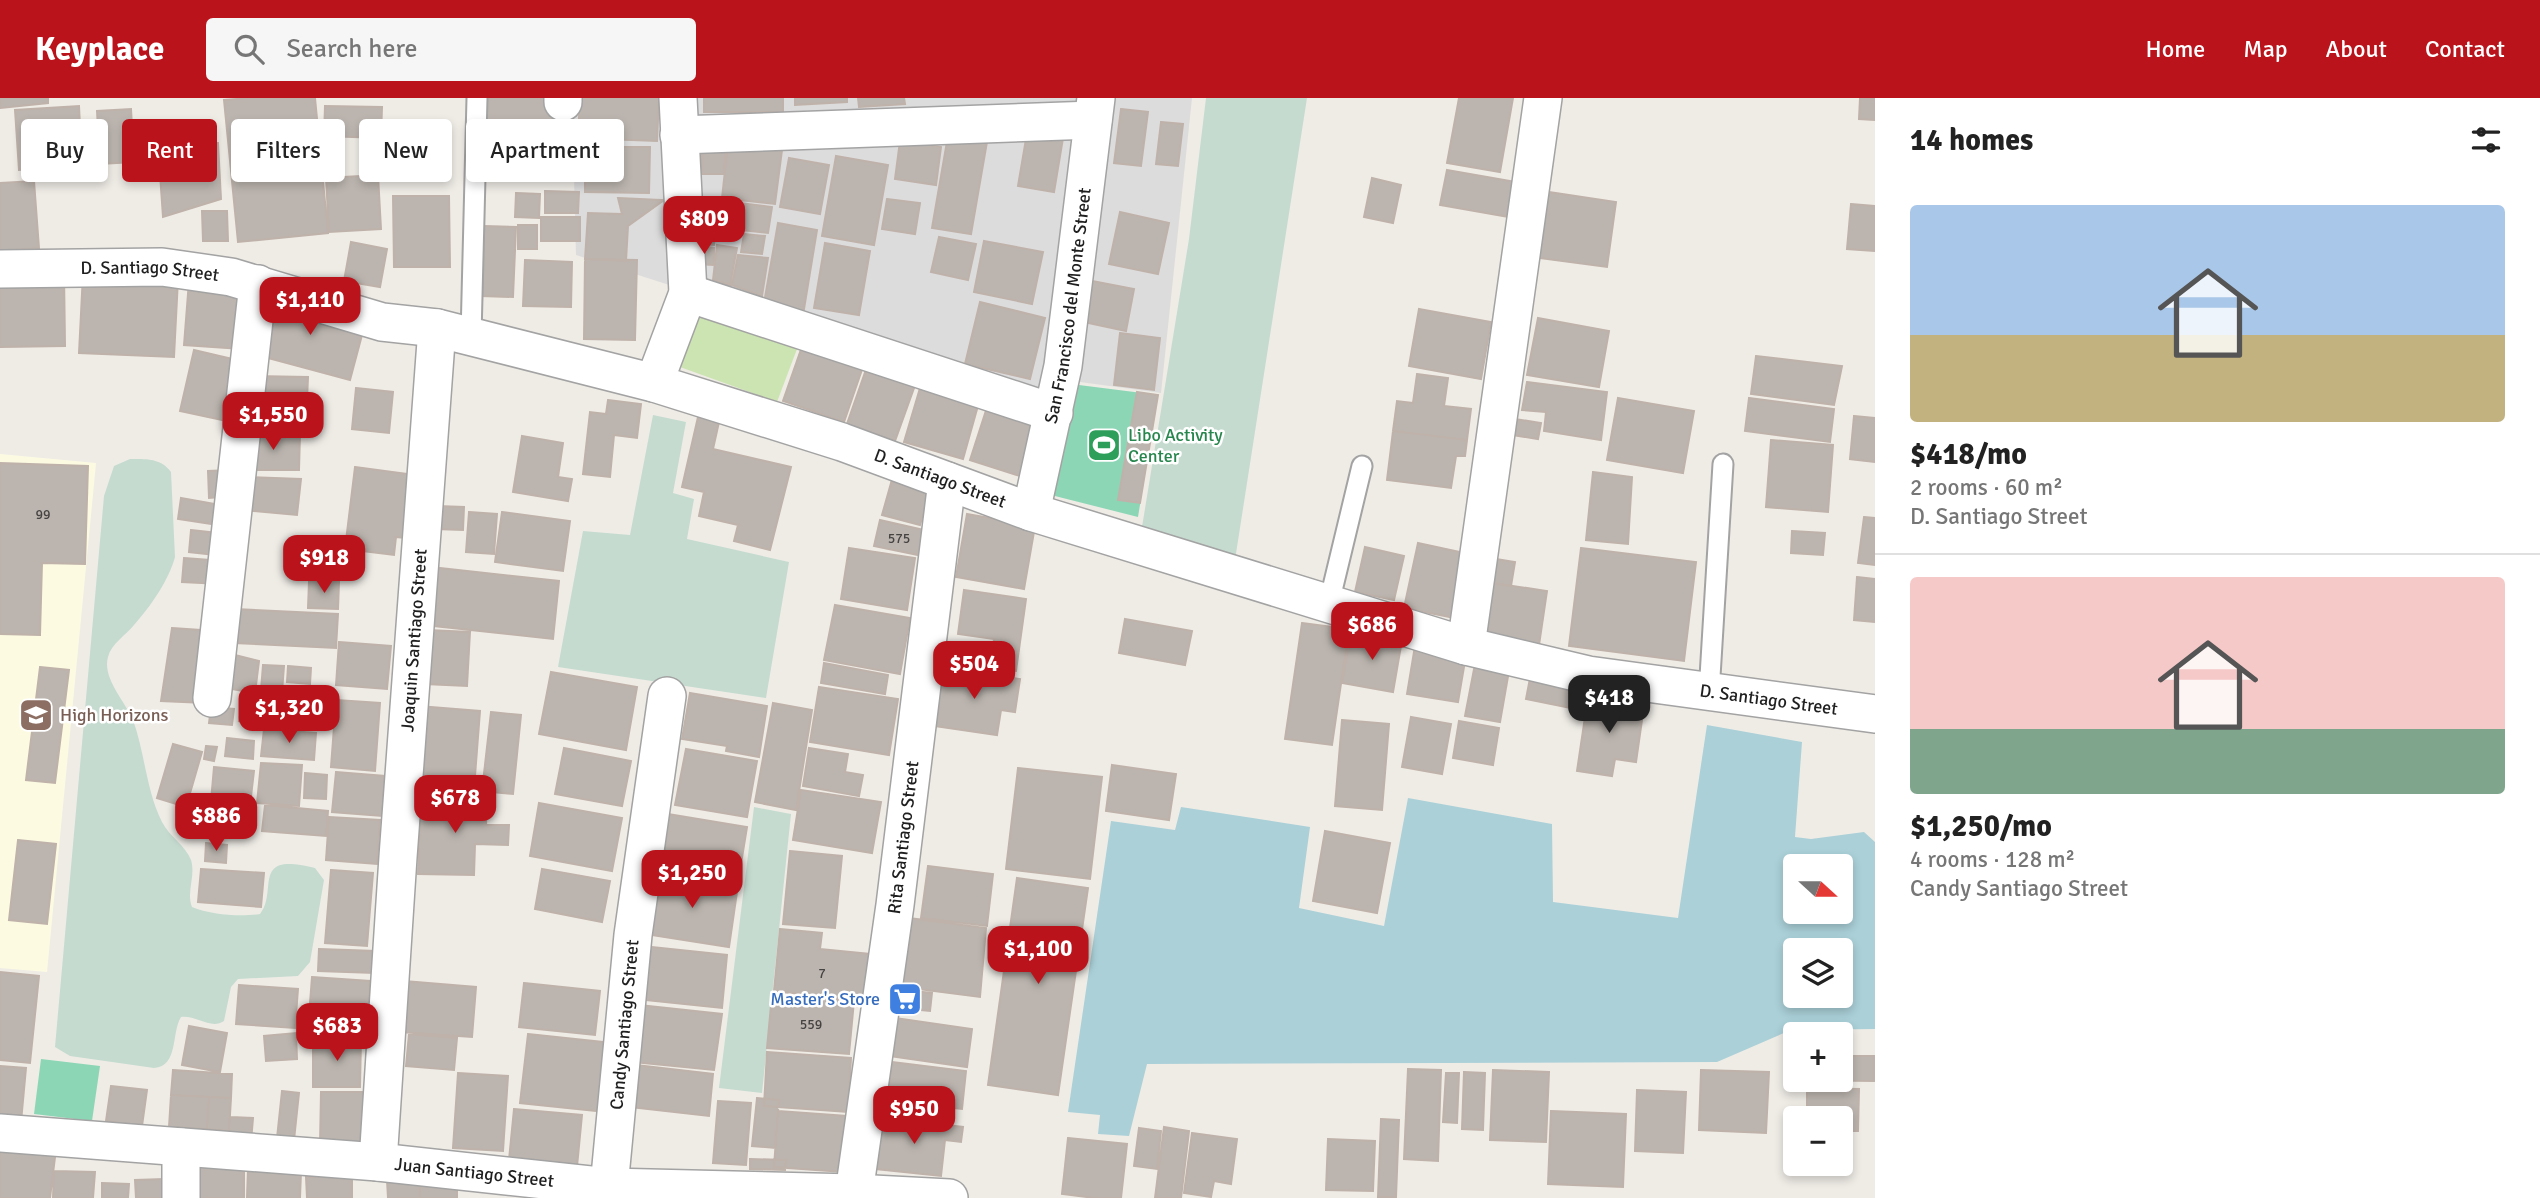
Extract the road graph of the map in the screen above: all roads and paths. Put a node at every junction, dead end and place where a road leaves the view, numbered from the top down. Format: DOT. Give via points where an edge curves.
graph roads {
  1 [pos="477,98"];
  2 [pos="678,98"];
  3 [pos="1543,98"];
  4 [pos="1095,109"];
  5 [pos="679,135"];
  6 [pos="0,269"];
  7 [pos="258,284"];
  8 [pos="688,293"];
  9 [pos="454,332"];
  10 [pos="654,383"];
  11 [pos="1054,413"];
  12 [pos="1723,464"];
  13 [pos="1362,466"];
  14 [pos="947,481"];
  15 [pos="1031,512"];
  16 [pos="1329,603"];
  17 [pos="1466,646"];
  18 [pos="1709,693"];
  19 [pos="667,696"];
  20 [pos="212,698"];
  21 [pos="1875,715"];
  22 [pos="0,1133"];
  23 [pos="181,1147"];
  24 [pos="378,1162"];
  25 [pos="481,1185"];
  26 [pos="609,1187"];
  27 [pos="854,1193"];
  28 [pos="181,1198"];
  29 [pos="949,1198"];
  1 -- 9 [label="lane"];
  2 -- 5 [label="street"];
  3 -- 17 [label="street"];
  4 -- 5 [label="street"];
  4 -- 11 [label="street, San Francisco del Monte Street"];
  5 -- 8 [label="street"];
  6 -- 7 [label="street, D. Santiago Street" via="162,267"];
  7 -- 9 [label="street, D. Santiago Street" via="382,322"];
  7 -- 20 [label="street"];
  8 -- 10 [label="street"];
  8 -- 11 [label="street"];
  9 -- 10 [label="street, D. Santiago Street"];
  9 -- 24 [label="street, Joaquin Santiago Street" via="398,857"];
  10 -- 14 [label="street, D. Santiago Street" via="842,442"];
  11 -- 15 [label="street, San Francisco del Monte Street"];
  12 -- 18 [label="lane"];
  13 -- 16 [label="lane"];
  14 -- 15 [label="street, D. Santiago Street"];
  14 -- 27 [label="street, Rita Santiago Street"];
  15 -- 16 [label="street, D. Santiago Street"];
  16 -- 17 [label="street, D. Santiago Street"];
  17 -- 18 [label="street, D. Santiago Street" via="1588,676"];
  18 -- 21 [label="street, D. Santiago Street"];
  19 -- 26 [label="street, Candy Santiago Street" via="633,935"];
  22 -- 23 [label="street, Juan Santiago Street"];
  23 -- 24 [label="street, Juan Santiago Street"];
  23 -- 28 [label="street"];
  24 -- 25 [label="street, Juan Santiago Street"];
  25 -- 26 [label="street, Juan Santiago Street"];
  26 -- 27 [label="street, Juan Santiago Street"];
  27 -- 29 [label="street, Juan Santiago Street"];
}
